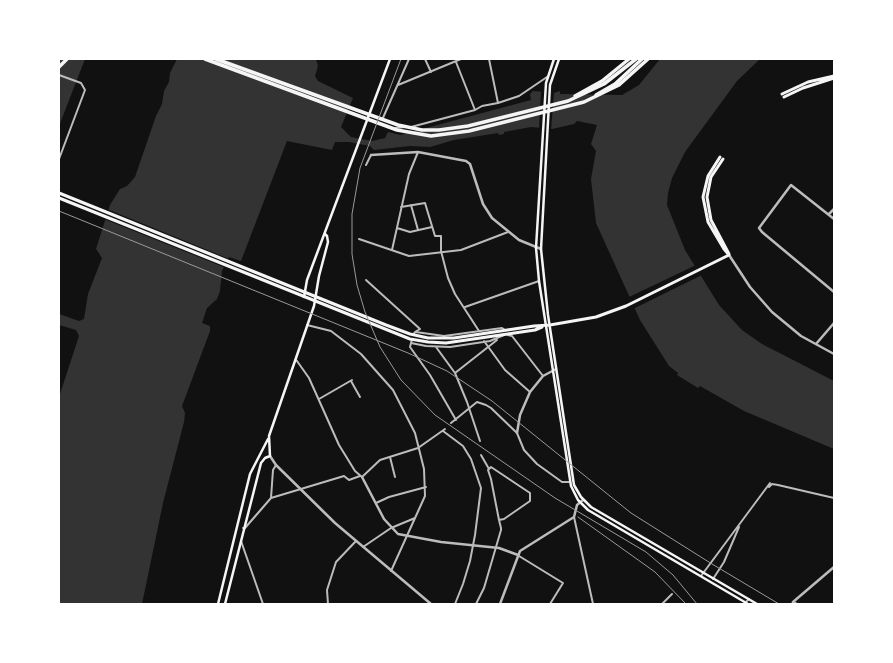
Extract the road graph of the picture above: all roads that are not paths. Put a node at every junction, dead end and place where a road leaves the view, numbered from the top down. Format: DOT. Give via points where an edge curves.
graph roads {
  1 [pos="67,59"];
  2 [pos="205,59"];
  3 [pos="210,59"];
  4 [pos="216,59"];
  5 [pos="220,59"];
  6 [pos="390,59"];
  7 [pos="409,59"];
  8 [pos="425,59"];
  9 [pos="461,59"];
  10 [pos="489,59"];
  11 [pos="554,59"];
  12 [pos="559,59"];
  13 [pos="629,59"];
  14 [pos="636,59"];
  15 [pos="642,59"];
  16 [pos="648,59"];
  17 [pos="456,62"];
  18 [pos="59,67"];
  19 [pos="248,72"];
  20 [pos="431,72"];
  21 [pos="59,74"];
  22 [pos="547,77"];
  23 [pos="834,77"];
  24 [pos="398,85"];
  25 [pos="783,96"];
  26 [pos="498,104"];
  27 [pos="550,106"];
  28 [pos="571,106"];
  29 [pos="475,110"];
  30 [pos="418,152"];
  31 [pos="371,155"];
  32 [pos="721,158"];
  33 [pos="59,159"];
  34 [pos="366,165"];
  35 [pos="59,193"];
  36 [pos="59,198"];
  37 [pos="411,205"];
  38 [pos="401,207"];
  39 [pos="834,209"];
  40 [pos="829,214"];
  41 [pos="834,219"];
  42 [pos="432,227"];
  43 [pos="397,228"];
  44 [pos="418,230"];
  45 [pos="508,232"];
  46 [pos="325,234"];
  47 [pos="359,239"];
  48 [pos="536,248"];
  49 [pos="540,249"];
  50 [pos="392,250"];
  51 [pos="441,251"];
  52 [pos="729,255"];
  53 [pos="366,280"];
  54 [pos="539,281"];
  55 [pos="834,292"];
  56 [pos="300,293"];
  57 [pos="305,295"];
  58 [pos="465,307"];
  59 [pos="834,323"];
  60 [pos="307,325"];
  61 [pos="548,325"];
  62 [pos="479,331"];
  63 [pos="415,332"];
  64 [pos="505,332"];
  65 [pos="499,338"];
  66 [pos="484,341"];
  67 [pos="411,343"];
  68 [pos="816,344"];
  69 [pos="436,347"];
  70 [pos="488,347"];
  71 [pos="834,354"];
  72 [pos="295,360"];
  73 [pos="556,369"];
  74 [pos="552,370"];
  75 [pos="455,373"];
  76 [pos="543,376"];
  77 [pos="530,392"];
  78 [pos="360,397"];
  79 [pos="319,399"];
  80 [pos="469,407"];
  81 [pos="456,420"];
  82 [pos="451,423"];
  83 [pos="517,433"];
  84 [pos="269,438"];
  85 [pos="480,441"];
  86 [pos="418,448"];
  87 [pos="481,455"];
  88 [pos="270,456"];
  89 [pos="390,457"];
  90 [pos="276,465"];
  91 [pos="489,469"];
  92 [pos="361,477"];
  93 [pos="396,477"];
  94 [pos="569,482"];
  95 [pos="770,482"];
  96 [pos="426,487"];
  97 [pos="768,488"];
  98 [pos="302,489"];
  99 [pos="271,498"];
  100 [pos="834,498"];
  101 [pos="583,500"];
  102 [pos="580,502"];
  103 [pos="376,504"];
  104 [pos="574,517"];
  105 [pos="415,518"];
  106 [pos="499,520"];
  107 [pos="739,526"];
  108 [pos="243,528"];
  109 [pos="391,528"];
  110 [pos="405,537"];
  111 [pos="240,541"];
  112 [pos="356,541"];
  113 [pos="473,546"];
  114 [pos="363,547"];
  115 [pos="496,549"];
  116 [pos="518,555"];
  117 [pos="834,567"];
  118 [pos="391,571"];
  119 [pos="703,573"];
  120 [pos="701,576"];
  121 [pos="714,579"];
  122 [pos="672,594"];
  123 [pos="749,599"];
  124 [pos="793,603"];
  125 [pos="218,604"];
  126 [pos="225,604"];
  127 [pos="263,604"];
  128 [pos="328,604"];
  129 [pos="431,604"];
  130 [pos="455,604"];
  131 [pos="476,604"];
  132 [pos="500,604"];
  133 [pos="550,604"];
  134 [pos="593,604"];
  135 [pos="662,604"];
  136 [pos="746,604"];
  137 [pos="757,604"];
  138 [pos="797,604"];
  1 -- 18 [label="highway"];
  2 -- 19 [label="highway"];
  3 -- 19 [label="highway"];
  4 -- 19 [label="highway"];
  5 -- 19 [label="highway"];
  6 -- 46 [label="main road"];
  7 -- 24 [label="street"];
  8 -- 20 [label="street"];
  9 -- 17 [label="street"];
  10 -- 26 [label="street"];
  11 -- 22 [label="main road"];
  12 -- 49 [label="main road" via="550,92"];
  13 -- 27 [label="highway" via="612,75 591,88"];
  14 -- 27 [label="highway" via="599,87"];
  15 -- 28 [label="highway" via="614,84"];
  16 -- 28 [label="highway" via="619,85"];
  17 -- 20 [label="street"];
  17 -- 29 [label="street"];
  19 -- 27 [label="highway" via="372,116 422,130 455,128"];
  19 -- 28 [label="highway" via="371,121 422,136 456,134"];
  20 -- 24 [label="street"];
  21 -- 33 [label="street" via="83,85 84,94"];
  22 -- 26 [label="street" via="519,96"];
  22 -- 48 [label="main road"];
  23 -- 25 [label="main road"];
  24 -- 29 [label="street" via="381,122 387,126 412,127"];
  26 -- 29 [label="street" via="482,106"];
  30 -- 31 [label="street"];
  30 -- 38 [label="street" via="409,174"];
  30 -- 45 [label="street" via="468,162 483,204 492,218"];
  31 -- 34 [label="street"];
  32 -- 52 [label="main road" via="711,177 707,197 711,220"];
  35 -- 56 [label="main road"];
  36 -- 56 [label="main road"];
  37 -- 38 [label="street"];
  37 -- 42 [label="street" via="425,203"];
  37 -- 44 [label="street"];
  38 -- 43 [label="street"];
  39 -- 40 [label="street"];
  40 -- 41 [label="street"];
  40 -- 55 [label="street" via="790,185 759,229"];
  42 -- 44 [label="street"];
  42 -- 51 [label="street" via="435,236 441,236"];
  43 -- 44 [label="street" via="410,232"];
  43 -- 50 [label="street"];
  45 -- 48 [label="street"];
  45 -- 51 [label="street" via="461,250"];
  46 -- 57 [label="main road" via="307,280"];
  46 -- 60 [label="main road" via="328,242 319,276 318,292"];
  47 -- 50 [label="street"];
  48 -- 49 [label="street"];
  48 -- 54 [label="main road"];
  49 -- 61 [label="main road"];
  50 -- 51 [label="street" via="409,256"];
  51 -- 58 [label="street" via="448,278 455,294"];
  52 -- 61 [label="main road" via="626,306 591,318"];
  52 -- 68 [label="street" via="747,284 768,308 796,332"];
  53 -- 63 [label="street" via="420,329"];
  54 -- 58 [label="street"];
  54 -- 61 [label="main road"];
  56 -- 57 [label="main road"];
  57 -- 64 [label="main road" via="419,336 446,338"];
  58 -- 62 [label="street"];
  59 -- 68 [label="street"];
  60 -- 72 [label="main road"];
  60 -- 86 [label="street" via="331,331 361,354 393,390 412,426"];
  61 -- 64 [label="main road"];
  61 -- 73 [label="main road"];
  61 -- 74 [label="main road"];
  62 -- 63 [label="street" via="444,336"];
  62 -- 64 [label="street" via="502,328"];
  63 -- 67 [label="street"];
  64 -- 65 [label="street"];
  64 -- 76 [label="street" via="512,336"];
  65 -- 66 [label="street"];
  65 -- 70 [label="street"];
  66 -- 69 [label="street"];
  66 -- 70 [label="street"];
  67 -- 69 [label="street"];
  67 -- 81 [label="street" via="410,347"];
  68 -- 71 [label="street"];
  69 -- 75 [label="street"];
  70 -- 75 [label="street"];
  70 -- 77 [label="street" via="505,370"];
  72 -- 79 [label="street" via="309,378"];
  72 -- 84 [label="main road"];
  73 -- 74 [label="street"];
  73 -- 101 [label="main road" via="573,480"];
  74 -- 76 [label="street"];
  74 -- 94 [label="main road"];
  75 -- 80 [label="street"];
  76 -- 77 [label="street"];
  77 -- 83 [label="street" via="520,415"];
  78 -- 79 [label="street" via="352,380"];
  79 -- 92 [label="street" via="339,446"];
  80 -- 81 [label="street"];
  80 -- 83 [label="street" via="477,402 491,408"];
  80 -- 85 [label="street"];
  81 -- 82 [label="street"];
  83 -- 94 [label="street" via="524,450 537,464 562,482"];
  84 -- 88 [label="main road"];
  84 -- 125 [label="main road" via="250,474"];
  86 -- 89 [label="street"];
  86 -- 96 [label="street"];
  86 -- 113 [label="street" via="444,430 463,446 471,459 481,488"];
  87 -- 91 [label="street"];
  88 -- 90 [label="street"];
  88 -- 108 [label="main road" via="261,463"];
  89 -- 92 [label="street" via="380,460"];
  89 -- 93 [label="street"];
  90 -- 98 [label="street"];
  90 -- 99 [label="street" via="273,470"];
  91 -- 106 [label="street"];
  91 -- 106 [label="street" via="494,467 530,493 530,501"];
  92 -- 98 [label="street" via="349,480 344,476"];
  92 -- 103 [label="street"];
  94 -- 102 [label="main road"];
  95 -- 97 [label="street"];
  96 -- 103 [label="street" via="389,497"];
  96 -- 105 [label="street" via="423,503"];
  97 -- 100 [label="street" via="772,484"];
  97 -- 107 [label="street"];
  98 -- 99 [label="street"];
  98 -- 112 [label="street"];
  99 -- 108 [label="street"];
  101 -- 102 [label="street"];
  101 -- 119 [label="main road"];
  102 -- 104 [label="street"];
  102 -- 120 [label="main road" via="588,510"];
  103 -- 109 [label="street"];
  104 -- 116 [label="street"];
  104 -- 134 [label="street"];
  105 -- 109 [label="street"];
  105 -- 110 [label="street"];
  106 -- 115 [label="street" via="501,530"];
  107 -- 119 [label="street"];
  107 -- 121 [label="street"];
  108 -- 111 [label="main road"];
  109 -- 110 [label="street"];
  109 -- 114 [label="street"];
  110 -- 113 [label="street"];
  110 -- 118 [label="street"];
  111 -- 126 [label="main road"];
  111 -- 127 [label="street"];
  112 -- 114 [label="street"];
  112 -- 128 [label="street" via="336,562 326,590"];
  113 -- 115 [label="street"];
  113 -- 130 [label="street"];
  114 -- 118 [label="street"];
  115 -- 116 [label="street"];
  115 -- 131 [label="street" via="484,588"];
  116 -- 132 [label="street"];
  116 -- 133 [label="street" via="563,584"];
  117 -- 124 [label="street"];
  118 -- 129 [label="street"];
  119 -- 120 [label="street"];
  119 -- 121 [label="main road"];
  120 -- 136 [label="main road"];
  121 -- 123 [label="main road"];
  122 -- 135 [label="street"];
  123 -- 136 [label="street"];
  123 -- 137 [label="main road"];
  124 -- 138 [label="street"];
}
